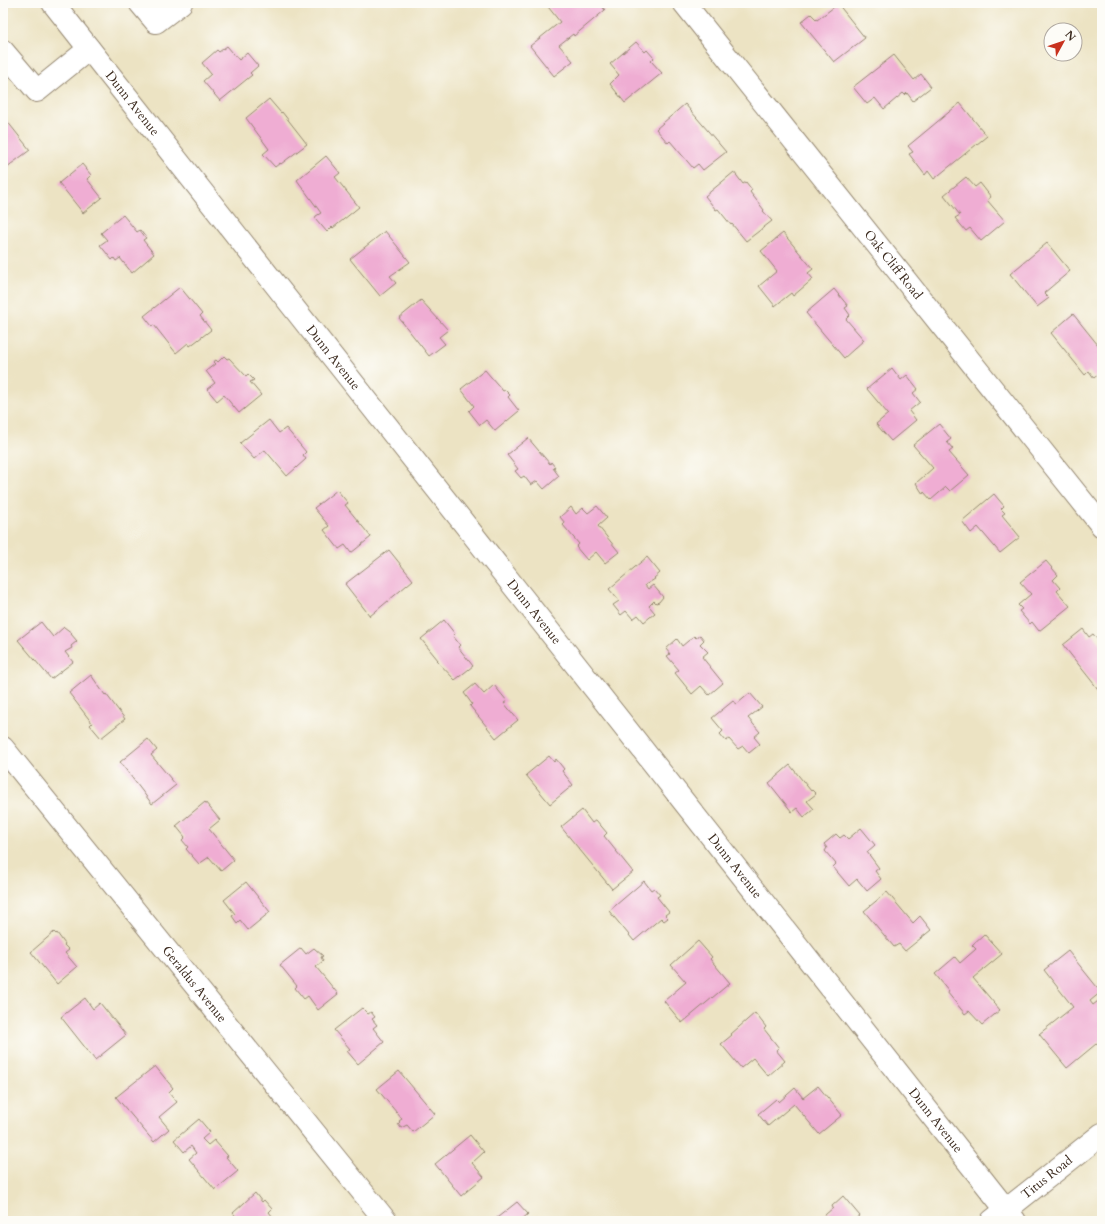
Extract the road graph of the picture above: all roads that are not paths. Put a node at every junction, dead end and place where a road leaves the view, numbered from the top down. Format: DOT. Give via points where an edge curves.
graph roads {
  1 [pos="53,3"];
  2 [pos="140,3"];
  3 [pos="181,3"];
  4 [pos="684,3"];
  5 [pos="89,48"];
  6 [pos="3,51"];
  7 [pos="1102,526"];
  8 [pos="3,748"];
  9 [pos="1102,1134"];
  10 [pos="1005,1217"];
  11 [pos="386,1221"];
  1 -- 5 [label="street, Dunn Avenue"];
  2 -- 3 [label="street" via="156,22"];
  4 -- 7 [label="street, Oak Cliff Road"];
  5 -- 6 [label="street" via="37,91"];
  5 -- 10 [label="street, Dunn Avenue"];
  8 -- 11 [label="street, Geraldus Avenue"];
  9 -- 10 [label="street, Titus Road"];
}
